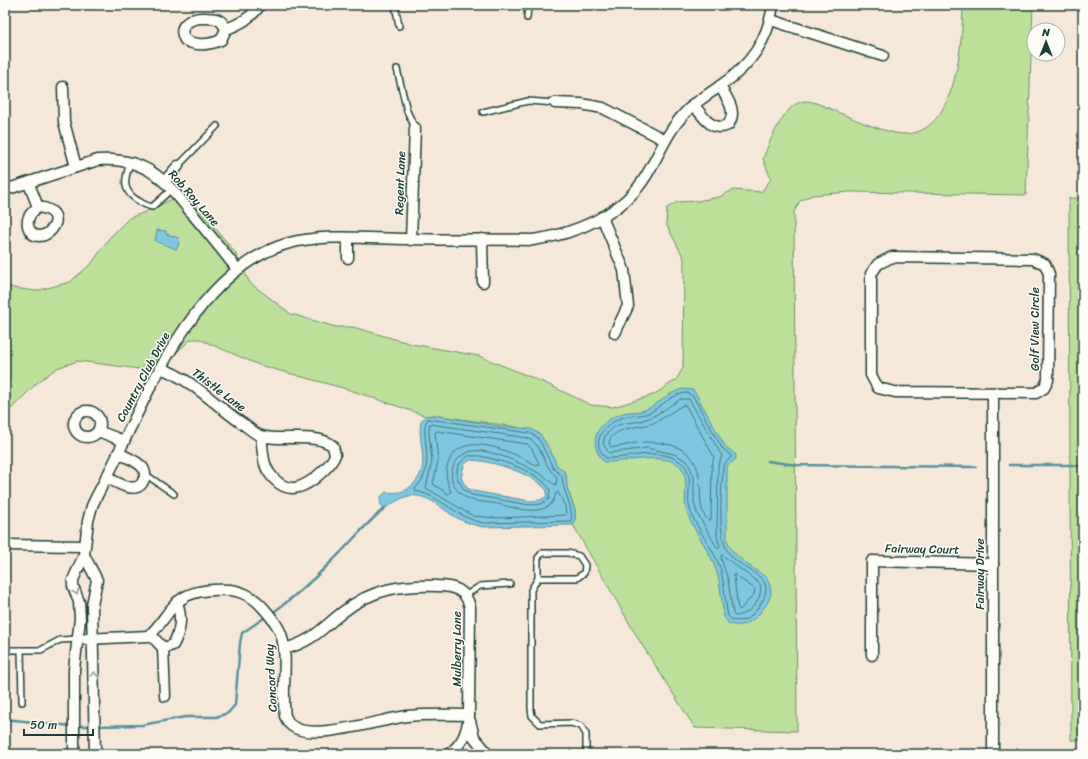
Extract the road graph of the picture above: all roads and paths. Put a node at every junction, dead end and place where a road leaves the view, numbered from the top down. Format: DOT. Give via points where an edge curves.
graph roads {
  1 [pos="260,5"];
  2 [pos="395,5"];
  3 [pos="528,5"];
  4 [pos="773,5"];
  5 [pos="528,18"];
  6 [pos="771,20"];
  7 [pos="399,26"];
  8 [pos="226,28"];
  9 [pos="883,56"];
  10 [pos="397,69"];
  11 [pos="720,86"];
  12 [pos="63,87"];
  13 [pos="555,104"];
  14 [pos="693,104"];
  15 [pos="483,112"];
  16 [pos="217,126"];
  17 [pos="415,128"];
  18 [pos="665,140"];
  19 [pos="130,163"];
  20 [pos="178,166"];
  21 [pos="76,167"];
  22 [pos="165,181"];
  23 [pos="29,184"];
  24 [pos="172,189"];
  25 [pos="5,190"];
  26 [pos="38,207"];
  27 [pos="602,217"];
  28 [pos="348,238"];
  29 [pos="482,239"];
  30 [pos="411,240"];
  31 [pos="348,258"];
  32 [pos="237,269"];
  33 [pos="483,282"];
  34 [pos="615,333"];
  35 [pos="160,368"];
  36 [pos="993,393"];
  37 [pos="98,430"];
  38 [pos="261,436"];
  39 [pos="124,441"];
  40 [pos="118,453"];
  41 [pos="145,474"];
  42 [pos="106,477"];
  43 [pos="174,494"];
  44 [pos="5,546"];
  45 [pos="84,551"];
  46 [pos="993,564"];
  47 [pos="538,578"];
  48 [pos="510,584"];
  49 [pos="466,595"];
  50 [pos="177,602"];
  51 [pos="150,634"];
  52 [pos="86,639"];
  53 [pos="163,648"];
  54 [pos="284,648"];
  55 [pos="5,650"];
  56 [pos="21,650"];
  57 [pos="872,655"];
  58 [pos="165,696"];
  59 [pos="22,702"];
  60 [pos="469,715"];
  61 [pos="74,754"];
  62 [pos="95,754"];
  63 [pos="450,754"];
  64 [pos="488,754"];
  65 [pos="586,754"];
  66 [pos="993,754"];
  1 -- 8 [label="street" via="243,22"];
  2 -- 7 [label="lane"];
  3 -- 5 [label="lane"];
  4 -- 6 [label="street, Country Club Drive"];
  6 -- 9 [label="street"];
  6 -- 11 [label="street, Country Club Drive" via="755,55 737,74"];
  10 -- 17 [label="lane" via="407,111"];
  11 -- 14 [label="street, Country Club Drive"];
  11 -- 14 [label="street" via="732,109 733,116 728,125 717,127 710,124"];
  12 -- 21 [label="street" via="64,122"];
  13 -- 15 [label="lane" via="528,102"];
  13 -- 18 [label="street" via="593,105 603,108"];
  14 -- 18 [label="street, Country Club Drive"];
  16 -- 20 [label="lane"];
  17 -- 30 [label="street, Regent Lane"];
  18 -- 27 [label="street, Country Club Drive" via="645,177 633,192"];
  19 -- 21 [label="street, Rob Roy Lane" via="98,160"];
  19 -- 22 [label="street, Rob Roy Lane" via="150,170"];
  19 -- 24 [label="lane" via="125,184 133,198 152,207"];
  20 -- 22 [label="street"];
  21 -- 23 [label="street, Rob Roy Lane"];
  22 -- 24 [label="street, Rob Roy Lane"];
  23 -- 25 [label="street, Rob Roy Lane"];
  23 -- 26 [label="street"];
  24 -- 32 [label="street, Rob Roy Lane"];
  27 -- 29 [label="street, Country Club Drive" via="580,228 551,237 533,240"];
  27 -- 34 [label="street" via="624,270 628,306"];
  28 -- 30 [label="street, Country Club Drive"];
  28 -- 31 [label="street"];
  28 -- 32 [label="street, Country Club Drive" via="306,240 286,244 270,249"];
  29 -- 30 [label="street, Country Club Drive"];
  29 -- 33 [label="street"];
  32 -- 35 [label="street, Country Club Drive" via="195,313"];
  35 -- 38 [label="street, Thistle Lane" via="174,372 189,382"];
  35 -- 39 [label="street, Country Club Drive"];
  36 -- 36 [label="street, Golf View Circle" via="1036,393 1044,388 1048,380 1049,274 1045,264 1033,259 892,257 878,264 871,274 871,375 878,388 895,392"];
  36 -- 46 [label="street, Fairway Drive"];
  37 -- 39 [label="street"];
  38 -- 38 [label="street, Thistle Lane" via="321,440 333,446 335,455 330,464 311,482 304,487 291,488 276,481 269,474 265,466"];
  39 -- 40 [label="street, Country Club Drive"];
  40 -- 41 [label="street" via="141,466"];
  40 -- 42 [label="street, Country Club Drive"];
  41 -- 42 [label="street" via="143,482 134,488 123,486"];
  41 -- 43 [label="lane"];
  42 -- 45 [label="street, Country Club Drive" via="92,506"];
  44 -- 45 [label="street"];
  45 -- 52 [label="street, Country Club Drive, one-way" via="73,580"];
  45 -- 52 [label="street, Country Club Drive" via="97,580"];
  46 -- 57 [label="street, Fairway Court" via="872,561"];
  46 -- 66 [label="street, Fairway Drive"];
  47 -- 47 [label="lane" via="577,578 584,573 585,565 579,556 574,554 542,553 538,558"];
  47 -- 65 [label="lane" via="531,590 532,716 540,724 571,723 581,726 586,734"];
  48 -- 49 [label="lane" via="480,586"];
  49 -- 54 [label="street, Mulberry Lane" via="448,586 418,585 385,589 344,611 309,640 300,645"];
  49 -- 60 [label="street, Mulberry Lane" via="471,616"];
  50 -- 51 [label="street, Concord Way"];
  50 -- 53 [label="street" via="181,621 178,637 174,645"];
  50 -- 54 [label="street, Concord Way" via="190,594 226,590 249,595 273,620 281,633"];
  51 -- 52 [label="street" via="142,637"];
  51 -- 53 [label="street"];
  52 -- 56 [label="lane" via="60,640 40,650"];
  52 -- 61 [label="street, Country Club Drive" via="74,669"];
  62 -- 52 [label="street, Country Club Drive, one-way" via="94,713"];
  53 -- 58 [label="street"];
  54 -- 60 [label="street, Concord Way" via="285,716 296,728 359,728 405,716"];
  55 -- 56 [label="lane"];
  56 -- 59 [label="lane"];
  60 -- 63 [label="street, Mulberry Lane" via="467,730 460,745"];
  60 -- 64 [label="street, Mulberry Lane" via="474,737"];
}
